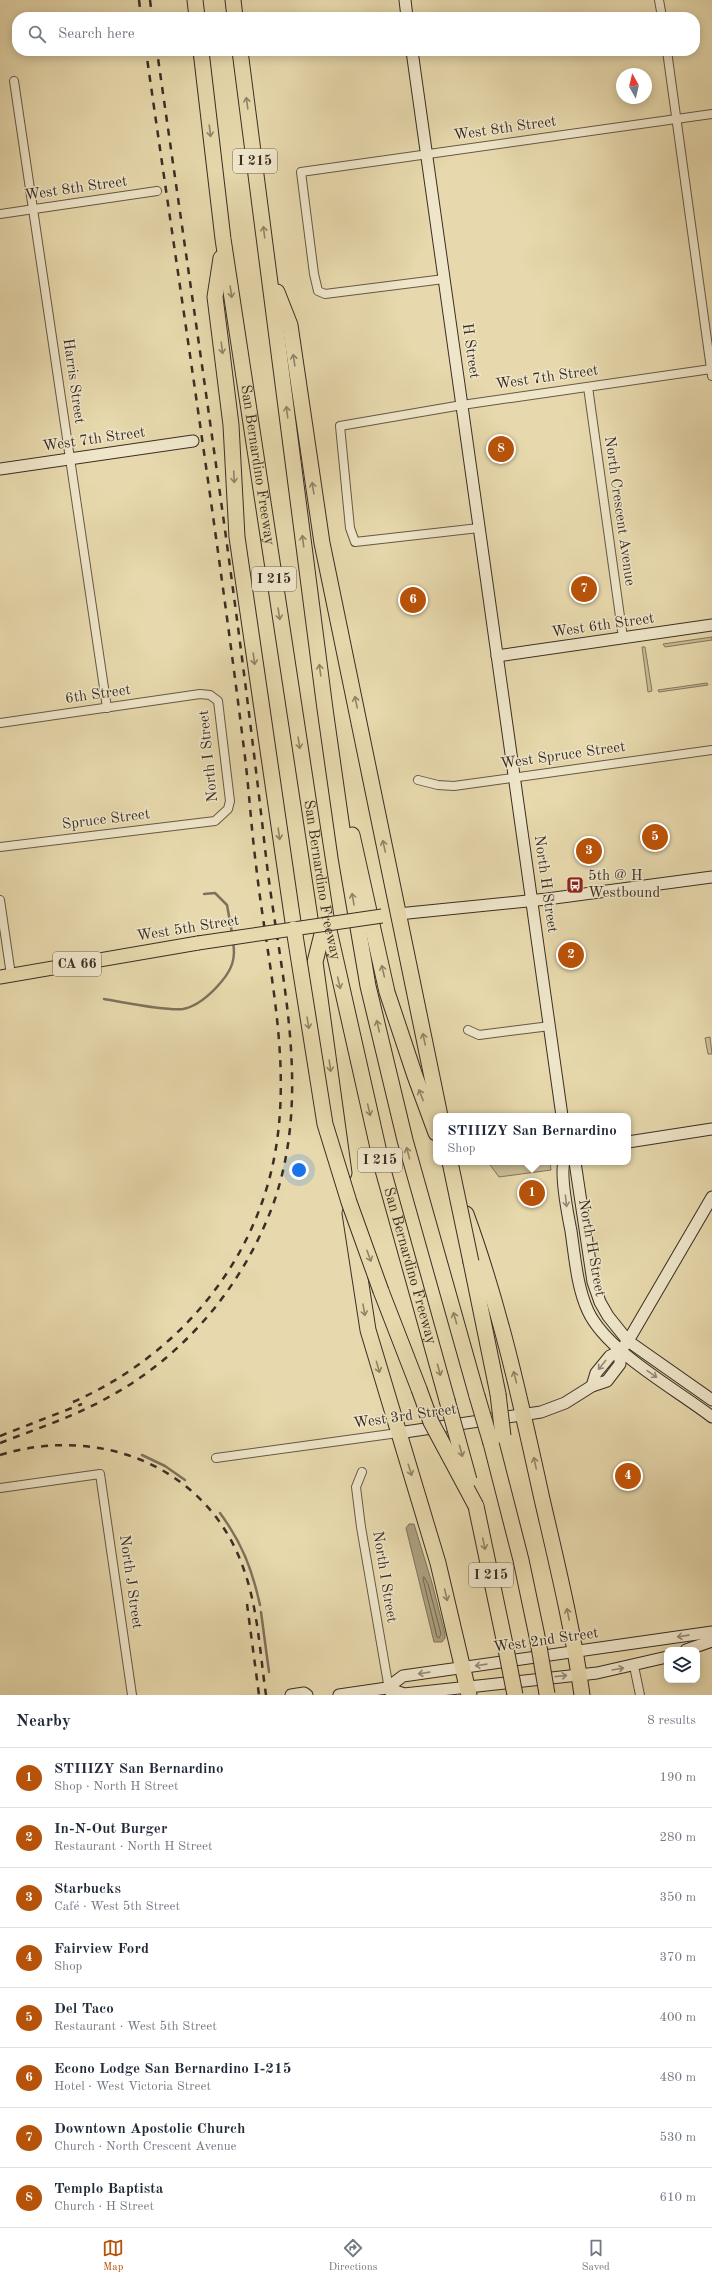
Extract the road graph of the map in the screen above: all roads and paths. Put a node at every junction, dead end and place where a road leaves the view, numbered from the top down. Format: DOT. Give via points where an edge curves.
graph roads {
  1 [pos="194,0"];
  2 [pos="233,0"];
  3 [pos="405,0"];
  4 [pos="659,0"];
  5 [pos="196,12"];
  6 [pos="235,12"];
  7 [pos="406,12"];
  8 [pos="661,12"];
  9 [pos="202,56"];
  10 [pos="241,56"];
  11 [pos="413,56"];
  12 [pos="668,56"];
  13 [pos="14,81"];
  14 [pos="712,114"];
  15 [pos="676,119"];
  16 [pos="427,155"];
  17 [pos="157,191"];
  18 [pos="33,209"];
  19 [pos="0,214"];
  20 [pos="223,240"];
  21 [pos="269,271"];
  22 [pos="444,279"];
  23 [pos="711,373"];
  24 [pos="588,387"];
  25 [pos="462,405"];
  26 [pos="193,442"];
  27 [pos="70,459"];
  28 [pos="0,469"];
  29 [pos="479,528"];
  30 [pos="712,625"];
  31 [pos="623,638"];
  32 [pos="498,656"];
  33 [pos="200,694"];
  34 [pos="108,708"];
  35 [pos="325,709"];
  36 [pos="0,723"];
  37 [pos="712,750"];
  38 [pos="515,777"];
  39 [pos="418,780"];
  40 [pos="215,821"];
  41 [pos="0,847"];
  42 [pos="712,877"];
  43 [pos="0,900"];
  44 [pos="532,901"];
  45 [pos="391,915"];
  46 [pos="326,917"];
  47 [pos="294,929"];
  48 [pos="5,976"];
  49 [pos="550,1026"];
  50 [pos="468,1030"];
  51 [pos="439,1113"];
  52 [pos="562,1113"];
  53 [pos="433,1125"];
  54 [pos="709,1131"];
  55 [pos="631,1142"];
  56 [pos="448,1165"];
  57 [pos="451,1165"];
  58 [pos="564,1165"];
  59 [pos="575,1165"];
  60 [pos="712,1197"];
  61 [pos="628,1340"];
  62 [pos="620,1351"];
  63 [pos="712,1400"];
  64 [pos="524,1415"];
  65 [pos="712,1417"];
  66 [pos="398,1433"];
  67 [pos="497,1440"];
  68 [pos="216,1458"];
  69 [pos="362,1472"];
  70 [pos="0,1488"];
  71 [pos="476,1506"];
  72 [pos="712,1632"];
  73 [pos="712,1641"];
  74 [pos="695,1647"];
  75 [pos="712,1649"];
  76 [pos="700,1651"];
  77 [pos="575,1652"];
  78 [pos="664,1658"];
  79 [pos="634,1666"];
  80 [pos="463,1668"];
  81 [pos="579,1674"];
  82 [pos="468,1691"];
  83 [pos="387,1693"];
  84 [pos="132,1695"];
  85 [pos="291,1695"];
  86 [pos="307,1695"];
  87 [pos="339,1695"];
  88 [pos="515,1695"];
  89 [pos="547,1695"];
  90 [pos="582,1695"];
  91 [pos="640,1695"];
  1 -- 5 [label="highway"];
  2 -- 6 [label="highway"];
  3 -- 7 [label="main road"];
  4 -- 8 [label="street"];
  9 -- 20 [label="highway, San Bernardino Freeway / I 215, one-way"];
  21 -- 10 [label="highway, San Bernardino Freeway / I 215, one-way"];
  11 -- 16 [label="main road, H Street"];
  12 -- 15 [label="street"];
  13 -- 18 [label="street, Harris Street"];
  14 -- 15 [label="street, West 8th Street"];
  15 -- 16 [label="street, West 8th Street"];
  15 -- 23 [label="street"];
  16 -- 22 [label="main road, H Street"];
  16 -- 22 [label="street, West 8th Street" via="301,172 314,274 318,291 325,294"];
  17 -- 18 [label="street, West 8th Street"];
  18 -- 19 [label="street, West 8th Street"];
  18 -- 27 [label="street, Harris Street"];
  20 -- 46 [label="highway, San Bernardino Freeway / I 215, one-way"];
  20 -- 47 [label="highway, one-way" via="216,297 231,425 237,537"];
  35 -- 21 [label="highway, San Bernardino Freeway / I 215, one-way"];
  45 -- 21 [label="highway, one-way" via="322,543 290,325"];
  22 -- 25 [label="main road, H Street"];
  23 -- 24 [label="street, West 7th Street"];
  24 -- 25 [label="street, West 7th Street"];
  24 -- 31 [label="street, North Crescent Avenue"];
  25 -- 29 [label="main road, H Street"];
  25 -- 29 [label="street, West 7th Street" via="340,426 350,528 355,542"];
  26 -- 27 [label="main road, West 7th Street"];
  27 -- 28 [label="main road, West 7th Street"];
  27 -- 34 [label="street, Harris Street"];
  29 -- 32 [label="main road, H Street"];
  30 -- 31 [label="main road, West 6th Street"];
  31 -- 32 [label="main road, West 6th Street"];
  32 -- 38 [label="main road, North H Street"];
  33 -- 34 [label="street, 6th Street"];
  33 -- 40 [label="street, North I Street" via="210,695 218,701 230,801 228,810"];
  34 -- 36 [label="street, 6th Street"];
  53 -- 35 [label="highway, one-way" via="414,1076 388,992"];
  67 -- 35 [label="highway, San Bernardino Freeway / I 215, one-way, bridge" via="477,1396 407,1147 368,986"];
  37 -- 38 [label="street, West Spruce Street"];
  38 -- 39 [label="street, West Spruce Street" via="454,786"];
  38 -- 44 [label="main road, North H Street"];
  40 -- 41 [label="street, Spruce Street"];
  42 -- 44 [label="main road, West 5th Street"];
  43 -- 48 [label="street"];
  44 -- 45 [label="main road, West 5th Street"];
  44 -- 49 [label="main road, North H Street"];
  45 -- 47 [label="main road, West 5th Street / CA 66, bridge"];
  51 -- 45 [label="highway, one-way"];
  46 -- 66 [label="highway, one-way" via="315,962 356,1263 368,1330"];
  46 -- 71 [label="highway, San Bernardino Freeway / I 215, one-way, bridge" via="383,1170"];
  47 -- 48 [label="main road, West 5th Street / CA 66, bridge"];
  47 -- 71 [label="highway, one-way, bridge" via="325,1124 349,1202 431,1422"];
  49 -- 50 [label="street" via="479,1035"];
  49 -- 52 [label="main road, North H Street"];
  54 -- 55 [label="main road"];
  64 -- 56 [label="highway, one-way" via="496,1302"];
  57 -- 67 [label="highway, bridge" via="497,1386"];
  58 -- 62 [label="main road, North H Street, one-way" via="568,1213 580,1289 588,1312"];
  59 -- 61 [label="main road, North H Street" via="593,1282 608,1316"];
  60 -- 61 [label="main road, West 3rd Street"];
  61 -- 62 [label="main road, West 3rd Street"];
  61 -- 63 [label="main road, North H Street"];
  62 -- 64 [label="main road, West 3rd Street" via="610,1356 596,1373 592,1386 565,1403"];
  62 -- 65 [label="main road, North H Street, one-way"];
  64 -- 66 [label="main road, West 3rd Street"];
  77 -- 64 [label="highway, one-way" via="563,1586"];
  66 -- 68 [label="street, West 3rd Street"];
  66 -- 80 [label="highway, one-way" via="438,1563"];
  67 -- 89 [label="highway, San Bernardino Freeway / I 215, bridge" via="496,1463 521,1560"];
  69 -- 83 [label="street, North I Street" via="356,1487"];
  70 -- 84 [label="street, North J Street" via="100,1474"];
  71 -- 88 [label="highway, San Bernardino Freeway / I 215, one-way, bridge"];
  72 -- 77 [label="main road, West 2nd Street, one-way"];
  73 -- 74 [label="main road"];
  75 -- 76 [label="main road"];
  77 -- 80 [label="main road, West 2nd Street, one-way"];
  77 -- 81 [label="highway"];
  78 -- 79 [label="main road, West 2nd Street"];
  81 -- 79 [label="main road, West 2nd Street, one-way"];
  79 -- 91 [label="street"];
  80 -- 82 [label="highway"];
  80 -- 83 [label="main road, West 2nd Street, one-way" via="403,1676"];
  82 -- 81 [label="main road, West 2nd Street, one-way"];
  81 -- 90 [label="highway"];
  82 -- 83 [label="main road, West 2nd Street"];
  83 -- 87 [label="main road, West 2nd Street"];
  85 -- 86 [label="main road"];
}
